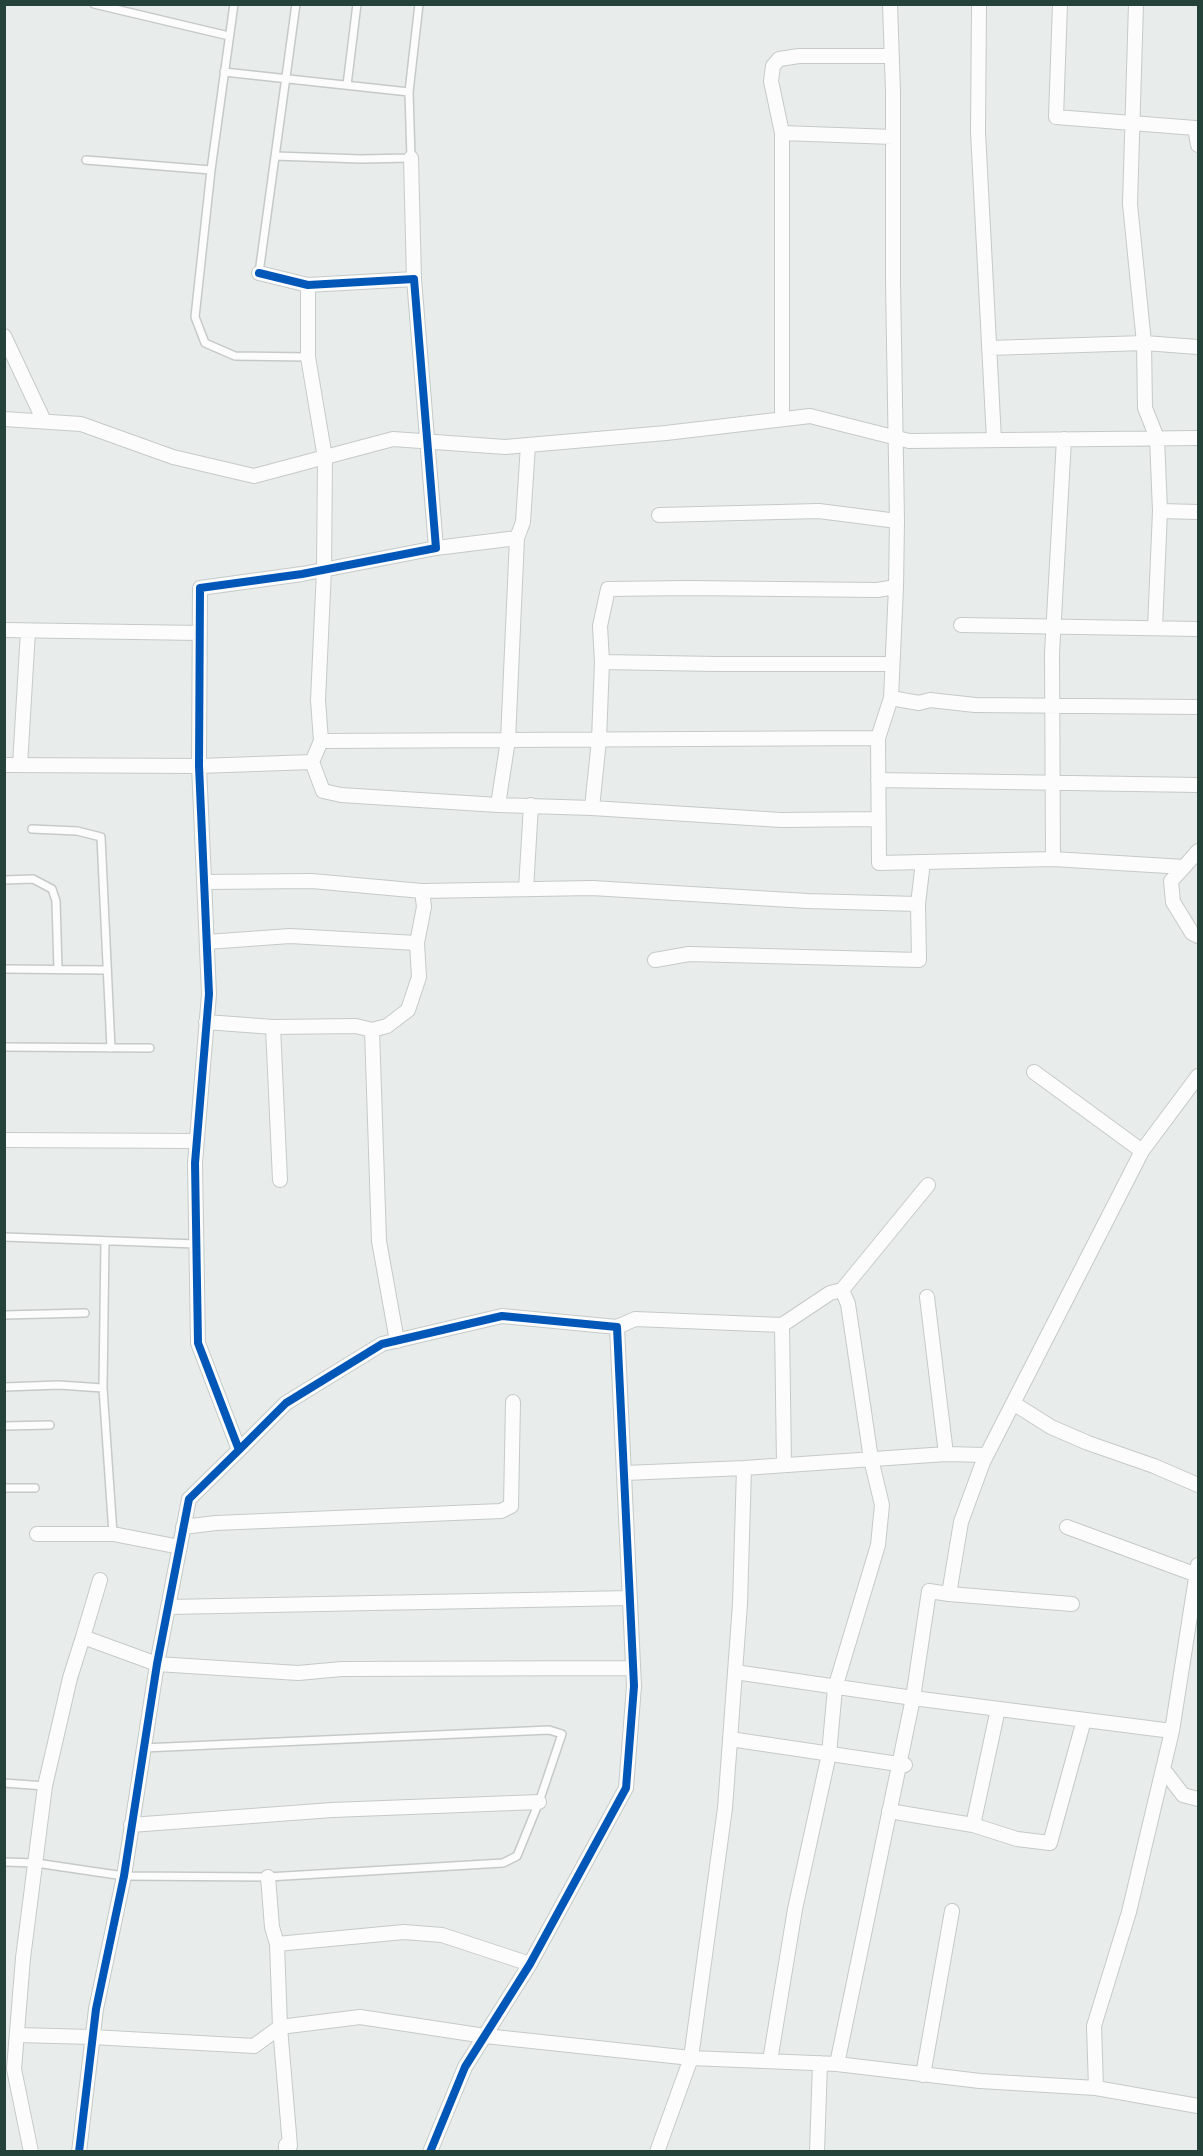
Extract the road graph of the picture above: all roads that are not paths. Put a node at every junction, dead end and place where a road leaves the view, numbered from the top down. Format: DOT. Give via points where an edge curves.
graph roads {
  1 [pos="94,4"];
  2 [pos="234,4"];
  3 [pos="296,4"];
  4 [pos="357,4"];
  5 [pos="419,4"];
  6 [pos="890,4"];
  7 [pos="979,4"];
  8 [pos="1060,4"];
  9 [pos="1136,4"];
  10 [pos="229,36"];
  11 [pos="892,56"];
  12 [pos="224,72"];
  13 [pos="286,78"];
  14 [pos="347,85"];
  15 [pos="409,92"];
  16 [pos="1132,122"];
  17 [pos="782,133"];
  18 [pos="893,137"];
  19 [pos="1198,145"];
  20 [pos="275,156"];
  21 [pos="411,158"];
  22 [pos="86,160"];
  23 [pos="211,170"];
  24 [pos="259,273"];
  25 [pos="414,279"];
  26 [pos="308,285"];
  27 [pos="4,336"];
  28 [pos="1144,343"];
  29 [pos="1198,347"];
  30 [pos="989,348"];
  31 [pos="308,357"];
  32 [pos="4,419"];
  33 [pos="782,420"];
  34 [pos="44,422"];
  35 [pos="895,437"];
  36 [pos="1157,438"];
  37 [pos="1198,438"];
  38 [pos="1064,439"];
  39 [pos="994,440"];
  40 [pos="428,441"];
  41 [pos="528,445"];
  42 [pos="325,458"];
  43 [pos="1160,511"];
  44 [pos="1198,512"];
  45 [pos="659,515"];
  46 [pos="897,521"];
  47 [pos="517,538"];
  48 [pos="436,548"];
  49 [pos="324,570"];
  50 [pos="896,587"];
  51 [pos="961,625"];
  52 [pos="1054,626"];
  53 [pos="1155,628"];
  54 [pos="1198,629"];
  55 [pos="4,630"];
  56 [pos="28,630"];
  57 [pos="200,633"];
  58 [pos="602,662"];
  59 [pos="892,664"];
  60 [pos="891,698"];
  61 [pos="1053,706"];
  62 [pos="1198,707"];
  63 [pos="878,738"];
  64 [pos="508,740"];
  65 [pos="598,740"];
  66 [pos="321,741"];
  67 [pos="312,762"];
  68 [pos="4,765"];
  69 [pos="20,765"];
  70 [pos="200,766"];
  71 [pos="878,780"];
  72 [pos="1053,782"];
  73 [pos="1198,785"];
  74 [pos="498,805"];
  75 [pos="531,805"];
  76 [pos="592,808"];
  77 [pos="879,819"];
  78 [pos="32,829"];
  79 [pos="1198,851"];
  80 [pos="1053,859"];
  81 [pos="923,862"];
  82 [pos="1184,867"];
  83 [pos="4,880"];
  84 [pos="204,882"];
  85 [pos="526,890"];
  86 [pos="422,891"];
  87 [pos="918,904"];
  88 [pos="1198,936"];
  89 [pos="207,942"];
  90 [pos="417,943"];
  91 [pos="656,960"];
  92 [pos="4,969"];
  93 [pos="58,970"];
  94 [pos="107,970"];
  95 [pos="207,1022"];
  96 [pos="273,1027"];
  97 [pos="372,1030"];
  98 [pos="4,1047"];
  99 [pos="111,1048"];
  100 [pos="150,1048"];
  101 [pos="1034,1072"];
  102 [pos="1198,1076"];
  103 [pos="4,1140"];
  104 [pos="197,1141"];
  105 [pos="1142,1151"];
  106 [pos="280,1180"];
  107 [pos="928,1185"];
  108 [pos="4,1237"];
  109 [pos="105,1241"];
  110 [pos="196,1244"];
  111 [pos="842,1290"];
  112 [pos="927,1297"];
  113 [pos="85,1313"];
  114 [pos="4,1315"];
  115 [pos="782,1325"];
  116 [pos="617,1327"];
  117 [pos="397,1341"];
  118 [pos="4,1387"];
  119 [pos="103,1388"];
  120 [pos="513,1402"];
  121 [pos="1013,1403"];
  122 [pos="50,1425"];
  123 [pos="4,1426"];
  124 [pos="239,1450"];
  125 [pos="946,1454"];
  126 [pos="986,1455"];
  127 [pos="871,1459"];
  128 [pos="784,1465"];
  129 [pos="744,1468"];
  130 [pos="625,1473"];
  131 [pos="1198,1485"];
  132 [pos="4,1488"];
  133 [pos="35,1488"];
  134 [pos="183,1527"];
  135 [pos="1067,1527"];
  136 [pos="37,1534"];
  137 [pos="113,1534"];
  138 [pos="180,1547"];
  139 [pos="1198,1570"];
  140 [pos="100,1580"];
  141 [pos="950,1594"];
  142 [pos="630,1598"];
  143 [pos="1072,1604"];
  144 [pos="168,1607"];
  145 [pos="84,1637"];
  146 [pos="157,1664"];
  147 [pos="633,1668"];
  148 [pos="735,1672"];
  149 [pos="835,1688"];
  150 [pos="913,1698"];
  151 [pos="998,1709"];
  152 [pos="1084,1720"];
  153 [pos="1172,1731"];
  154 [pos="730,1739"];
  155 [pos="143,1748"];
  156 [pos="829,1754"];
  157 [pos="902,1765"];
  158 [pos="1163,1769"];
  159 [pos="4,1783"];
  160 [pos="45,1786"];
  161 [pos="1198,1799"];
  162 [pos="539,1803"];
  163 [pos="889,1811"];
  164 [pos="131,1825"];
  165 [pos="973,1825"];
  166 [pos="4,1862"];
  167 [pos="36,1863"];
  168 [pos="124,1875"];
  169 [pos="268,1877"];
  170 [pos="952,1911"];
  171 [pos="277,1944"];
  172 [pos="530,1964"];
  173 [pos="280,2027"];
  174 [pos="17,2035"];
  175 [pos="484,2036"];
  176 [pos="92,2037"];
  177 [pos="691,2058"];
  178 [pos="770,2061"];
  179 [pos="820,2063"];
  180 [pos="837,2064"];
  181 [pos="923,2074"];
  182 [pos="1096,2088"];
  183 [pos="1198,2106"];
  184 [pos="31,2151"];
  185 [pos="79,2151"];
  186 [pos="286,2151"];
  187 [pos="432,2151"];
  188 [pos="657,2151"];
  189 [pos="817,2151"];
  1 -- 10 [label="lane"];
  2 -- 10 [label="lane"];
  3 -- 13 [label="lane"];
  4 -- 14 [label="lane"];
  5 -- 15 [label="lane"];
  6 -- 11 [label="street"];
  7 -- 30 [label="street" via="978,132"];
  8 -- 16 [label="street" via="1056,117"];
  9 -- 16 [label="street"];
  10 -- 12 [label="lane"];
  11 -- 17 [label="street" via="811,55 779,59 773,66 771,81"];
  11 -- 18 [label="street"];
  12 -- 13 [label="lane"];
  12 -- 23 [label="lane"];
  13 -- 14 [label="lane"];
  13 -- 20 [label="lane"];
  14 -- 15 [label="lane"];
  15 -- 21 [label="lane"];
  16 -- 19 [label="street" via="1195,128"];
  16 -- 28 [label="street" via="1130,204"];
  17 -- 18 [label="street"];
  17 -- 33 [label="street"];
  18 -- 35 [label="street"];
  20 -- 21 [label="lane"];
  20 -- 24 [label="lane"];
  21 -- 25 [label="street"];
  22 -- 23 [label="lane"];
  23 -- 31 [label="lane" via="195,317 206,343 235,356"];
  24 -- 26 [label="street"];
  25 -- 26 [label="street"];
  25 -- 40 [label="street"];
  26 -- 31 [label="street"];
  27 -- 34 [label="street"];
  28 -- 29 [label="street"];
  28 -- 30 [label="street"];
  28 -- 36 [label="street" via="1145,408"];
  30 -- 39 [label="street"];
  31 -- 42 [label="street"];
  32 -- 34 [label="street"];
  33 -- 35 [label="street" via="810,416"];
  33 -- 41 [label="street"];
  34 -- 42 [label="street" via="81,424 173,457 254,476"];
  35 -- 39 [label="street" via="909,441"];
  35 -- 46 [label="street"];
  36 -- 37 [label="street"];
  36 -- 38 [label="street"];
  36 -- 43 [label="street"];
  38 -- 39 [label="street"];
  38 -- 52 [label="street"];
  40 -- 41 [label="street"];
  40 -- 42 [label="street" via="393,439"];
  40 -- 48 [label="street"];
  41 -- 47 [label="street" via="523,522"];
  42 -- 49 [label="street"];
  43 -- 44 [label="street"];
  43 -- 53 [label="street"];
  45 -- 46 [label="street" via="819,511"];
  46 -- 50 [label="street"];
  47 -- 48 [label="street"];
  47 -- 64 [label="street"];
  48 -- 49 [label="street"];
  49 -- 57 [label="street" via="200,588"];
  49 -- 66 [label="street" via="318,700"];
  50 -- 58 [label="street" via="608,589 600,626"];
  50 -- 59 [label="street"];
  51 -- 52 [label="street"];
  52 -- 53 [label="street"];
  52 -- 61 [label="street"];
  53 -- 54 [label="street"];
  55 -- 56 [label="street"];
  56 -- 57 [label="street"];
  56 -- 69 [label="street"];
  57 -- 70 [label="street"];
  58 -- 59 [label="street"];
  58 -- 65 [label="street"];
  59 -- 60 [label="street"];
  60 -- 61 [label="street" via="919,703 930,700"];
  60 -- 63 [label="street"];
  61 -- 62 [label="street"];
  61 -- 72 [label="street"];
  63 -- 65 [label="street"];
  63 -- 71 [label="street"];
  64 -- 65 [label="street"];
  64 -- 66 [label="street"];
  64 -- 74 [label="street"];
  65 -- 76 [label="street"];
  66 -- 67 [label="street"];
  67 -- 70 [label="street"];
  67 -- 74 [label="street" via="323,791"];
  68 -- 69 [label="street"];
  69 -- 70 [label="street"];
  70 -- 84 [label="street"];
  71 -- 72 [label="street"];
  71 -- 77 [label="street"];
  72 -- 73 [label="street"];
  72 -- 80 [label="street"];
  74 -- 75 [label="street"];
  75 -- 76 [label="street"];
  75 -- 85 [label="street"];
  76 -- 77 [label="street" via="782,820"];
  77 -- 81 [label="street" via="879,863"];
  78 -- 94 [label="lane" via="77,831 100,837"];
  79 -- 82 [label="street"];
  80 -- 81 [label="street"];
  80 -- 82 [label="street"];
  81 -- 87 [label="street"];
  82 -- 88 [label="street" via="1171,881 1173,902 1192,933"];
  83 -- 93 [label="lane" via="33,879 52,889 56,900"];
  84 -- 86 [label="street" via="312,882"];
  84 -- 89 [label="street"];
  85 -- 86 [label="street"];
  85 -- 87 [label="street" via="592,888"];
  86 -- 90 [label="street" via="424,907"];
  87 -- 91 [label="street" via="919,960 689,954"];
  89 -- 90 [label="street" via="290,936"];
  89 -- 95 [label="street"];
  90 -- 97 [label="street" via="419,977 408,1010 387,1026"];
  92 -- 93 [label="lane"];
  93 -- 94 [label="lane"];
  94 -- 99 [label="lane"];
  95 -- 96 [label="street"];
  95 -- 104 [label="street"];
  96 -- 97 [label="street" via="356,1026"];
  96 -- 106 [label="street"];
  97 -- 117 [label="street" via="380,1241"];
  98 -- 99 [label="lane"];
  99 -- 100 [label="lane"];
  101 -- 105 [label="street"];
  102 -- 105 [label="street"];
  103 -- 104 [label="street"];
  104 -- 110 [label="street"];
  105 -- 121 [label="street"];
  107 -- 111 [label="street"];
  108 -- 109 [label="lane"];
  109 -- 110 [label="lane"];
  109 -- 119 [label="lane"];
  110 -- 124 [label="street" via="198,1343"];
  111 -- 115 [label="street" via="830,1293"];
  111 -- 127 [label="street" via="848,1304"];
  112 -- 125 [label="street"];
  113 -- 114 [label="lane"];
  115 -- 116 [label="street" via="635,1319"];
  115 -- 128 [label="street"];
  116 -- 117 [label="street" via="502,1316"];
  116 -- 130 [label="street"];
  117 -- 124 [label="street" via="382,1344 286,1403"];
  118 -- 119 [label="lane"];
  119 -- 137 [label="lane"];
  120 -- 134 [label="street" via="511,1506 501,1511"];
  121 -- 126 [label="street"];
  121 -- 131 [label="street" via="1051,1427"];
  122 -- 123 [label="lane"];
  124 -- 134 [label="street" via="189,1499"];
  125 -- 126 [label="street"];
  125 -- 127 [label="street"];
  126 -- 141 [label="street" via="961,1522"];
  127 -- 128 [label="street"];
  127 -- 149 [label="street" via="882,1505 878,1545"];
  128 -- 129 [label="street"];
  129 -- 130 [label="street"];
  129 -- 148 [label="street"];
  130 -- 142 [label="street"];
  132 -- 133 [label="lane"];
  134 -- 138 [label="street"];
  135 -- 139 [label="street"];
  136 -- 137 [label="street"];
  137 -- 138 [label="street"];
  138 -- 144 [label="street"];
  139 -- 153 [label="street"];
  140 -- 145 [label="street"];
  141 -- 143 [label="street"];
  141 -- 150 [label="street" via="929,1591"];
  142 -- 144 [label="street"];
  142 -- 147 [label="street"];
  144 -- 146 [label="street"];
  145 -- 146 [label="street"];
  145 -- 160 [label="street" via="70,1678"];
  146 -- 147 [label="street" via="298,1673 342,1669"];
  146 -- 155 [label="street"];
  147 -- 172 [label="street" via="626,1788"];
  148 -- 149 [label="street"];
  148 -- 154 [label="street"];
  149 -- 150 [label="street"];
  149 -- 156 [label="street"];
  150 -- 151 [label="street"];
  150 -- 157 [label="street"];
  151 -- 152 [label="street"];
  151 -- 165 [label="street"];
  152 -- 153 [label="street"];
  152 -- 165 [label="street" via="1050,1843 1017,1839"];
  153 -- 158 [label="street"];
  154 -- 156 [label="street"];
  154 -- 177 [label="street" via="725,1808"];
  155 -- 162 [label="lane" via="549,1730 562,1734"];
  155 -- 164 [label="street"];
  156 -- 157 [label="street"];
  156 -- 178 [label="street" via="795,1909"];
  157 -- 163 [label="street"];
  158 -- 161 [label="street" via="1183,1795"];
  158 -- 182 [label="street" via="1129,1912 1094,2026"];
  159 -- 160 [label="lane"];
  160 -- 167 [label="street"];
  162 -- 164 [label="street" via="332,1810"];
  162 -- 169 [label="lane" via="517,1856 503,1863"];
  163 -- 165 [label="street"];
  163 -- 180 [label="street"];
  164 -- 168 [label="street"];
  166 -- 167 [label="lane"];
  167 -- 168 [label="lane"];
  167 -- 174 [label="street"];
  168 -- 169 [label="lane"];
  168 -- 176 [label="street"];
  169 -- 171 [label="street"];
  170 -- 181 [label="street"];
  171 -- 172 [label="street" via="404,1932 442,1935"];
  171 -- 173 [label="street"];
  172 -- 175 [label="street"];
  173 -- 175 [label="street" via="360,2018"];
  173 -- 176 [label="street" via="254,2046"];
  173 -- 186 [label="street" via="290,2146 286,2145"];
  174 -- 176 [label="street"];
  174 -- 184 [label="street" via="14,2069"];
  175 -- 177 [label="street"];
  175 -- 187 [label="street" via="465,2067"];
  176 -- 185 [label="street"];
  177 -- 178 [label="street"];
  177 -- 188 [label="street"];
  178 -- 179 [label="street"];
  179 -- 180 [label="street"];
  179 -- 189 [label="street"];
  180 -- 181 [label="street"];
  181 -- 182 [label="street"];
  182 -- 183 [label="street"];
}
